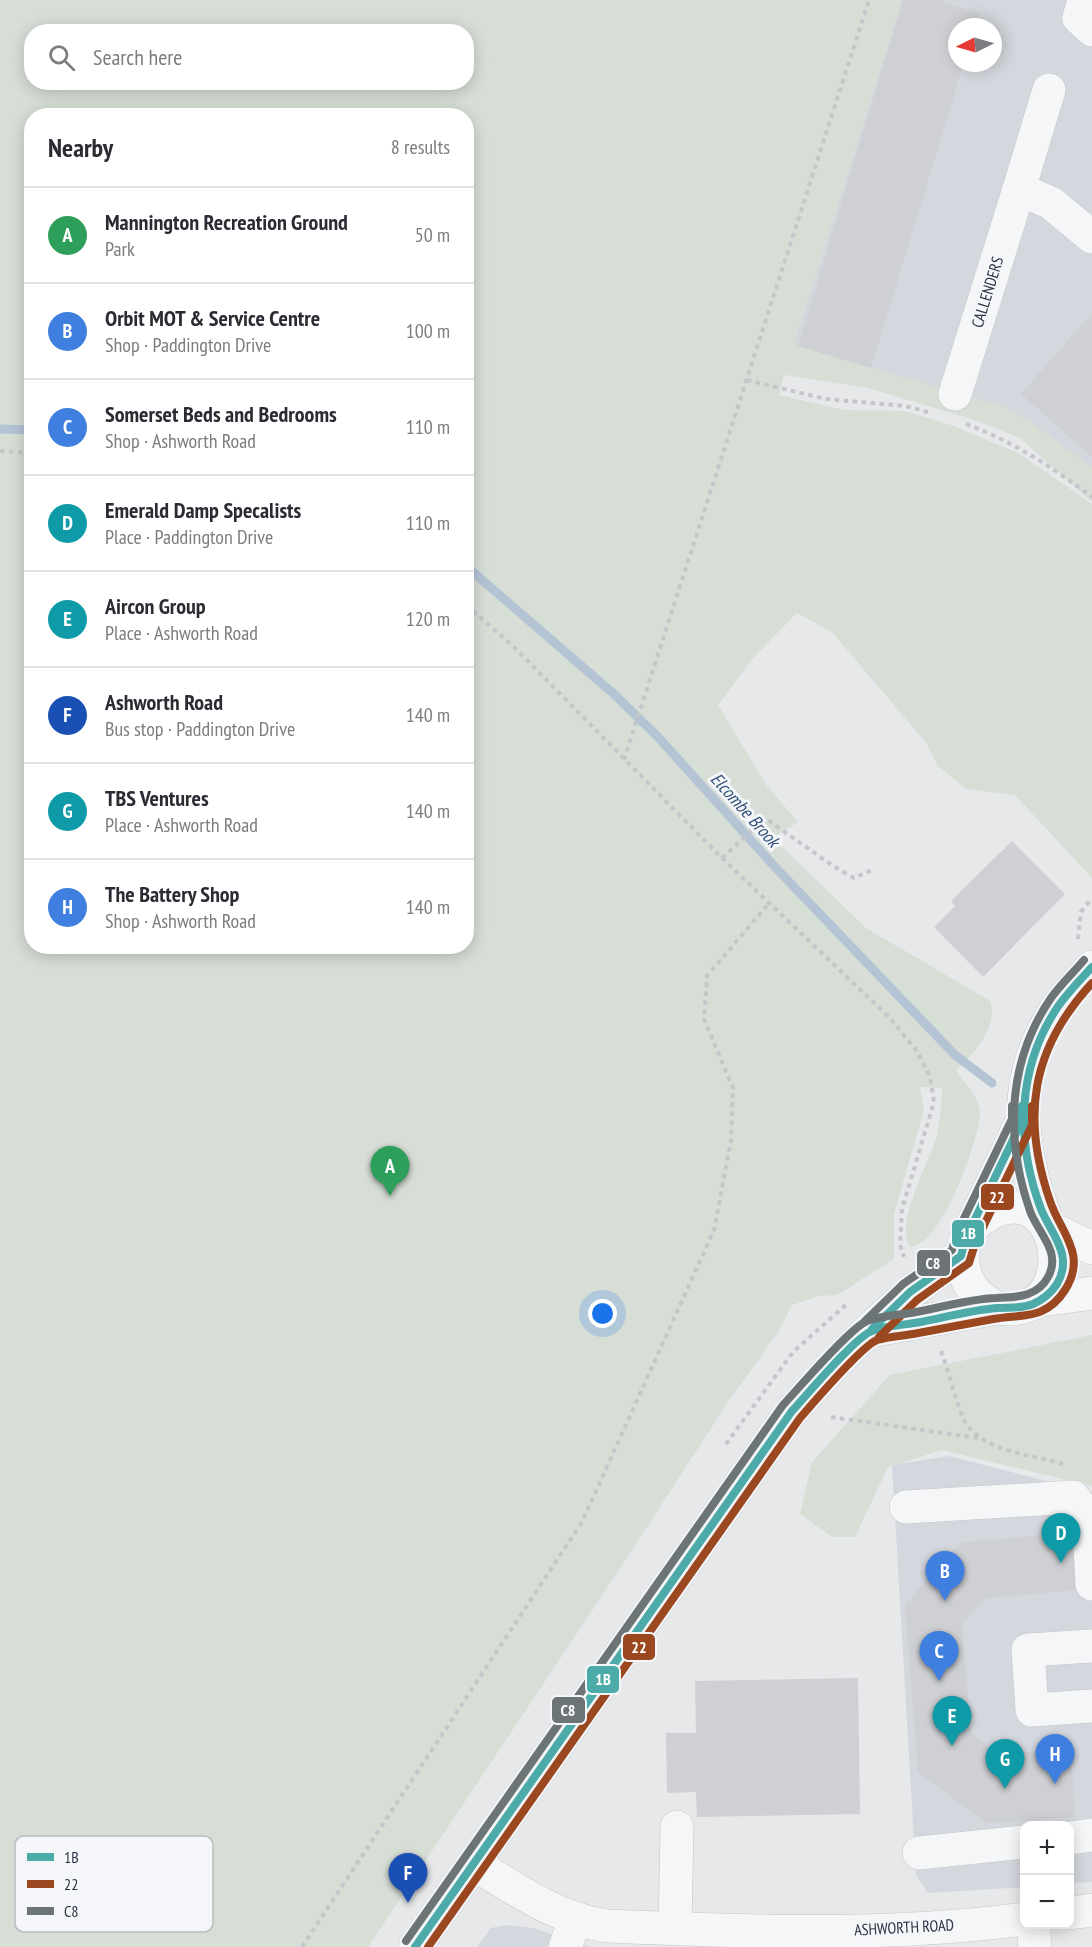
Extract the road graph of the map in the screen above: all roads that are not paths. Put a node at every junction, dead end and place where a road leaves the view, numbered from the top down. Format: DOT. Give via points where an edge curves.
graph roads {
  1 [pos="1084,0"];
  2 [pos="1092,30"];
  3 [pos="1048,90"];
  4 [pos="1018,189"];
  5 [pos="1092,237"];
  6 [pos="951,410"];
  7 [pos="1092,967"];
  8 [pos="1022,1121"];
  9 [pos="1051,1225"];
  10 [pos="973,1226"];
  11 [pos="1092,1248"];
  12 [pos="961,1256"];
  13 [pos="1092,1293"];
  14 [pos="1042,1300"];
  15 [pos="997,1308"];
  16 [pos="870,1331"];
  17 [pos="906,1507"];
  18 [pos="1092,1584"];
  19 [pos="1092,1646"];
  20 [pos="1092,1706"];
  21 [pos="676,1827"];
  22 [pos="1092,1835"];
  23 [pos="1074,1837"];
  24 [pos="1020,1842"];
  25 [pos="919,1853"];
  26 [pos="474,1864"];
  27 [pos="1092,1910"];
  28 [pos="1074,1912"];
  29 [pos="1020,1920"];
  30 [pos="675,1929"];
  31 [pos="1034,1929"];
  32 [pos="570,1933"];
  33 [pos="948,1936"];
  34 [pos="415,1947"];
  35 [pos="1035,1947"];
  1 -- 2 [label="street" via="1079,18"];
  3 -- 4 [label="street, CALLENDERS"];
  4 -- 5 [label="street" via="1051,203"];
  4 -- 6 [label="street, CALLENDERS"];
  7 -- 8 [label="street" via="1059,1005 1038,1041 1027,1075"];
  8 -- 9 [label="street" via="1033,1182"];
  8 -- 10 [label="street"];
  9 -- 10 [label="street" via="1018,1207 986,1215"];
  9 -- 11 [label="street"];
  9 -- 14 [label="street" via="1062,1245 1061,1276"];
  10 -- 12 [label="street"];
  12 -- 15 [label="street" via="970,1288"];
  12 -- 16 [label="street" via="916,1287"];
  13 -- 14 [label="street"];
  14 -- 15 [label="street" via="1013,1310"];
  15 -- 16 [label="street"];
  16 -- 26 [label="street" via="792,1411"];
  17 -- 18 [label="street" via="1073,1497 1088,1518"];
  19 -- 20 [label="street" via="1028,1650 1032,1710"];
  21 -- 30 [label="street"];
  22 -- 23 [label="street"];
  24 -- 25 [label="street"];
  26 -- 32 [label="street, ASHWORTH ROAD" via="549,1907"];
  26 -- 34 [label="street"];
  27 -- 28 [label="street"];
  29 -- 33 [label="street, ASHWORTH ROAD"];
  30 -- 32 [label="street, ASHWORTH ROAD" via="608,1926"];
  30 -- 33 [label="street, ASHWORTH ROAD"];
  31 -- 35 [label="street"];
}
